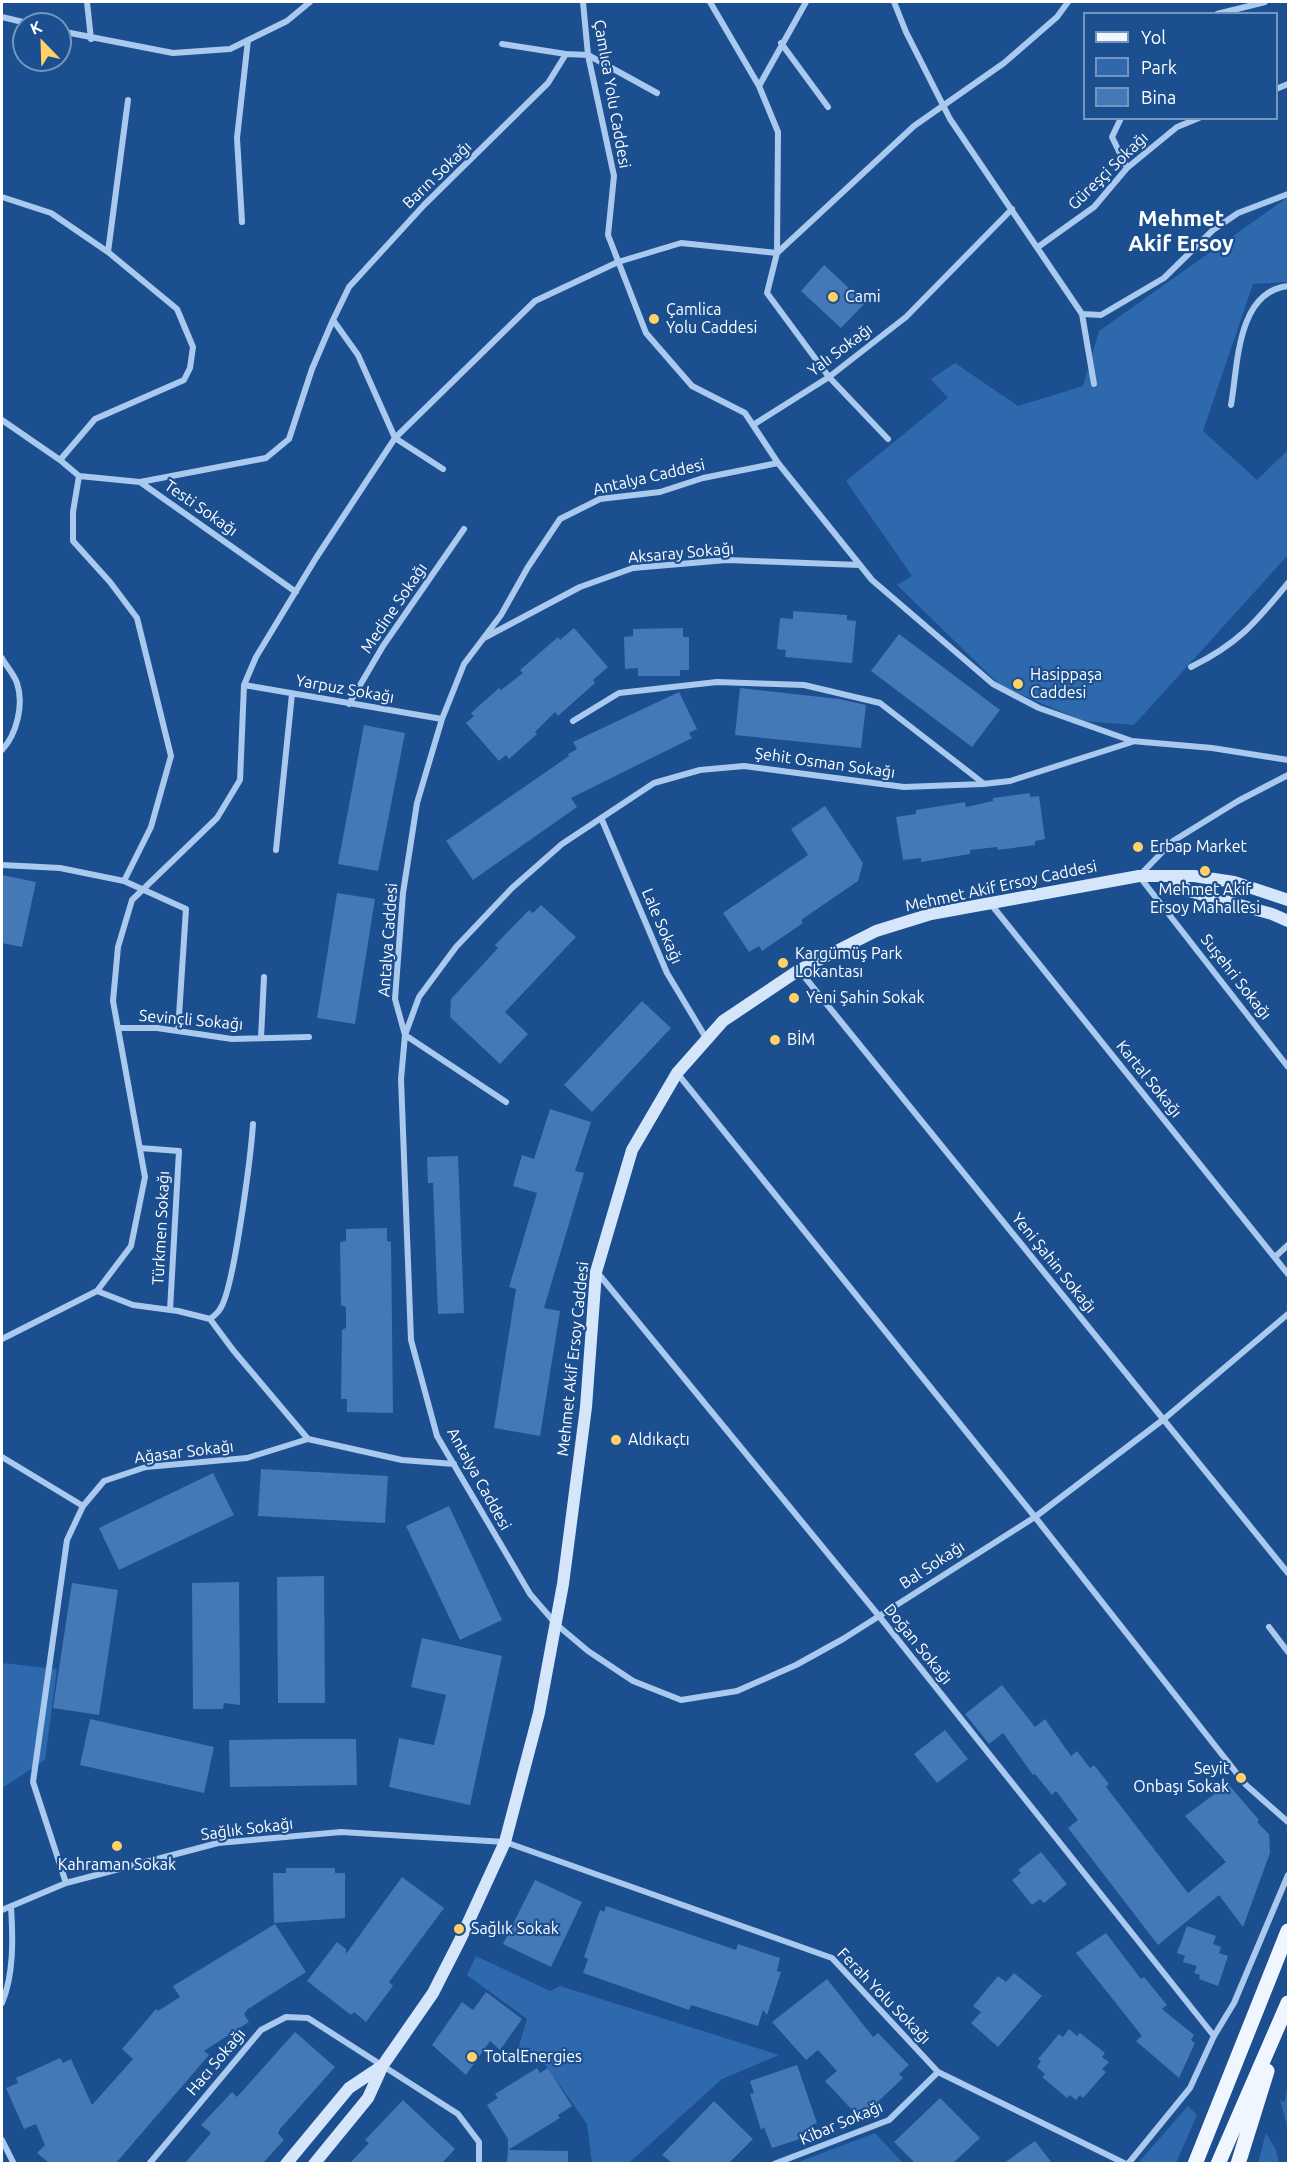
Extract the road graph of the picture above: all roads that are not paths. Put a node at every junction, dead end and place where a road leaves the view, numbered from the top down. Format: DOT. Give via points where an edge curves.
graph roads {
  1 [pos="87,2"];
  2 [pos="310,2"];
  3 [pos="584,2"];
  4 [pos="710,2"];
  5 [pos="806,2"];
  6 [pos="894,2"];
  7 [pos="1068,2"];
  8 [pos="1265,2"];
  9 [pos="1225,12"];
  10 [pos="72,34"];
  11 [pos="91,39"];
  12 [pos="248,40"];
  13 [pos="781,43"];
  14 [pos="502,44"];
  15 [pos="566,54"];
  16 [pos="588,55"];
  17 [pos="759,86"];
  18 [pos="657,93"];
  19 [pos="128,100"];
  20 [pos="942,103"];
  21 [pos="828,107"];
  22 [pos="1120,120"];
  23 [pos="1193,120"];
  24 [pos="1127,168"];
  25 [pos="1288,194"];
  26 [pos="2,197"];
  27 [pos="1012,209"];
  28 [pos="242,222"];
  29 [pos="1038,247"];
  30 [pos="108,252"];
  31 [pos="777,253"];
  32 [pos="618,262"];
  33 [pos="1288,286"];
  34 [pos="1082,314"];
  35 [pos="333,320"];
  36 [pos="829,377"];
  37 [pos="1094,384"];
  38 [pos="1231,405"];
  39 [pos="2,420"];
  40 [pos="753,425"];
  41 [pos="395,438"];
  42 [pos="888,439"];
  43 [pos="60,460"];
  44 [pos="778,464"];
  45 [pos="443,469"];
  46 [pos="79,476"];
  47 [pos="140,482"];
  48 [pos="464,529"];
  49 [pos="860,565"];
  50 [pos="1288,583"];
  51 [pos="296,592"];
  52 [pos="483,639"];
  53 [pos="2,658"];
  54 [pos="1191,667"];
  55 [pos="244,685"];
  56 [pos="291,694"];
  57 [pos="350,704"];
  58 [pos="442,719"];
  59 [pos="573,721"];
  60 [pos="2,739"];
  61 [pos="1132,741"];
  62 [pos="9,742"];
  63 [pos="2,750"];
  64 [pos="1288,760"];
  65 [pos="1288,775"];
  66 [pos="983,784"];
  67 [pos="602,820"];
  68 [pos="276,850"];
  69 [pos="2,865"];
  70 [pos="1139,876"];
  71 [pos="1170,876"];
  72 [pos="124,881"];
  73 [pos="142,890"];
  74 [pos="1288,900"];
  75 [pos="989,902"];
  76 [pos="1288,921"];
  77 [pos="799,970"];
  78 [pos="264,977"];
  79 [pos="118,1028"];
  80 [pos="178,1031"];
  81 [pos="405,1035"];
  82 [pos="309,1037"];
  83 [pos="261,1038"];
  84 [pos="706,1038"];
  85 [pos="1288,1067"];
  86 [pos="677,1073"];
  87 [pos="506,1101"];
  88 [pos="253,1124"];
  89 [pos="140,1148"];
  90 [pos="1288,1245"];
  91 [pos="1275,1257"];
  92 [pos="597,1272"];
  93 [pos="1288,1274"];
  94 [pos="97,1291"];
  95 [pos="170,1310"];
  96 [pos="1288,1314"];
  97 [pos="210,1319"];
  98 [pos="2,1339"];
  99 [pos="1164,1419"];
  100 [pos="308,1439"];
  101 [pos="2,1457"];
  102 [pos="453,1464"];
  103 [pos="83,1506"];
  104 [pos="1035,1516"];
  105 [pos="1288,1573"];
  106 [pos="879,1616"];
  107 [pos="556,1624"];
  108 [pos="1269,1627"];
  109 [pos="1288,1652"];
  110 [pos="1288,1822"];
  111 [pos="505,1842"];
  112 [pos="1288,1875"];
  113 [pos="66,1883"];
  114 [pos="11,1907"];
  115 [pos="2,1910"];
  116 [pos="1288,1931"];
  117 [pos="2,2003"];
  118 [pos="1288,2004"];
  119 [pos="1214,2036"];
  120 [pos="383,2065"];
  121 [pos="938,2072"];
  122 [pos="2,2140"];
  123 [pos="14,2163"];
  124 [pos="149,2163"];
  125 [pos="286,2163"];
  126 [pos="314,2163"];
  127 [pos="479,2163"];
  128 [pos="774,2163"];
  129 [pos="1127,2163"];
  130 [pos="1195,2163"];
  131 [pos="1218,2163"];
  132 [pos="1238,2163"];
  1 -- 11 [label="street"];
  2 -- 12 [label="street" via="288,21"];
  3 -- 16 [label="street, Çamlıca Yolu Caddesi"];
  4 -- 17 [label="street"];
  5 -- 13 [label="street"];
  6 -- 20 [label="street"];
  7 -- 20 [label="street" via="1057,17 1004,63"];
  8 -- 9 [label="street"];
  10 -- 11 [label="street"];
  11 -- 12 [label="street" via="173,53 230,49"];
  12 -- 28 [label="street" via="237,138"];
  13 -- 17 [label="street"];
  13 -- 21 [label="street"];
  14 -- 15 [label="street"];
  15 -- 16 [label="street"];
  15 -- 35 [label="street, Barın Sokağı" via="548,83 424,205 349,287"];
  16 -- 18 [label="street"];
  16 -- 32 [label="street, Çamlıca Yolu Caddesi" via="614,176 608,235"];
  17 -- 31 [label="street" via="778,132"];
  19 -- 30 [label="street"];
  20 -- 27 [label="street"];
  20 -- 31 [label="street"];
  22 -- 24 [label="street" via="1112,137"];
  23 -- 24 [label="street, Güreşçi Sokağı" via="1177,127"];
  24 -- 29 [label="street, Güreşçi Sokağı" via="1094,207"];
  25 -- 34 [label="street" via="1239,213 1212,230 1164,278 1101,315"];
  26 -- 30 [label="street" via="51,213"];
  27 -- 29 [label="street"];
  27 -- 36 [label="street, Yalı Sokağı" via="906,317"];
  29 -- 34 [label="street"];
  30 -- 43 [label="street" via="177,309 193,348 190,368 184,380 95,419"];
  31 -- 32 [label="street" via="681,243"];
  31 -- 36 [label="street" via="767,293"];
  32 -- 40 [label="street, Çamlıca Yolu Caddesi" via="646,333 693,386 745,413"];
  32 -- 41 [label="street" via="535,301"];
  33 -- 38 [label="street" via="1261,300 1246,323"];
  34 -- 37 [label="street"];
  35 -- 41 [label="street" via="358,355"];
  35 -- 47 [label="street, Barın Sokağı" via="289,439 266,458"];
  36 -- 40 [label="street, Yalı Sokağı"];
  36 -- 42 [label="street"];
  39 -- 43 [label="street"];
  40 -- 44 [label="street, Çamlıca Yolu Caddesi"];
  41 -- 45 [label="street"];
  41 -- 51 [label="street"];
  43 -- 46 [label="street"];
  44 -- 49 [label="street, Çamlıca Yolu Caddesi"];
  44 -- 52 [label="street, Antalya Caddesi" via="703,478 660,492 600,499 561,519"];
  46 -- 47 [label="street, Testi Sokağı"];
  46 -- 72 [label="street" via="73,541 137,618 171,756 151,827"];
  47 -- 51 [label="street, Testi Sokağı"];
  48 -- 57 [label="street, Medine Sokağı" via="383,646"];
  49 -- 52 [label="street, Aksaray Sokağı" via="727,560 633,568 580,587"];
  49 -- 61 [label="street, Çamlıca Yolu Caddesi" via="872,580 993,684 1039,708"];
  50 -- 54 [label="street" via="1250,630"];
  51 -- 55 [label="street" via="256,657"];
  52 -- 58 [label="street, Antalya Caddesi" via="464,664"];
  53 -- 62 [label="street" via="17,682 20,702"];
  55 -- 56 [label="street, Yarpuz Sokağı"];
  55 -- 73 [label="street" via="240,780 217,818"];
  56 -- 57 [label="street, Yarpuz Sokağı"];
  56 -- 68 [label="street"];
  57 -- 58 [label="street, Yarpuz Sokağı"];
  58 -- 81 [label="street, Antalya Caddesi" via="417,803 403,893 395,999"];
  59 -- 66 [label="street" via="619,693 717,682 804,685 880,703"];
  60 -- 62 [label="street"];
  61 -- 64 [label="street"];
  61 -- 66 [label="street, Şehit Osman Sokağı" via="1010,781"];
  62 -- 63 [label="street"];
  65 -- 70 [label="street" via="1173,841"];
  66 -- 67 [label="street, Şehit Osman Sokağı" via="904,787 794,770 744,766 700,770 654,783"];
  67 -- 81 [label="street, Şehit Osman Sokağı" via="554,852 512,888 456,947 419,997"];
  67 -- 84 [label="street, Lale Sokağı" via="667,973"];
  69 -- 72 [label="street" via="60,868"];
  70 -- 71 [label="main road, Mehmet Akif Ersoy Caddesi"];
  70 -- 75 [label="main road, Mehmet Akif Ersoy Caddesi"];
  70 -- 85 [label="street, Suşehri Sokağı"];
  71 -- 74 [label="main road, Mehmet Akif Ersoy Caddesi" via="1234,882"];
  71 -- 76 [label="main road" via="1190,891"];
  72 -- 73 [label="street"];
  73 -- 79 [label="street" via="132,900 118,946 113,1001"];
  73 -- 80 [label="street" via="186,909"];
  75 -- 77 [label="main road, Mehmet Akif Ersoy Caddesi" via="931,914 876,932"];
  75 -- 91 [label="street, Kartal Sokağı"];
  77 -- 84 [label="main road, Mehmet Akif Ersoy Caddesi" via="723,1021"];
  77 -- 99 [label="street, Yeni Şahin Sokağı"];
  78 -- 83 [label="street, Sevinçli Sokağı"];
  79 -- 80 [label="street, Sevinçli Sokağı"];
  79 -- 89 [label="street"];
  80 -- 83 [label="street, Sevinçli Sokağı" via="232,1039"];
  81 -- 87 [label="street"];
  81 -- 102 [label="street, Antalya Caddesi" via="402,1079 411,1340 437,1436"];
  82 -- 83 [label="street, Sevinçli Sokağı"];
  84 -- 86 [label="main road, Mehmet Akif Ersoy Caddesi"];
  86 -- 92 [label="main road, Mehmet Akif Ersoy Caddesi" via="632,1150"];
  86 -- 104 [label="street"];
  88 -- 97 [label="street" via="231,1272 222,1308"];
  89 -- 94 [label="street" via="145,1177 131,1246"];
  89 -- 95 [label="street, Türkmen Sokağı" via="178,1151"];
  90 -- 91 [label="street"];
  91 -- 93 [label="street, Kartal Sokağı"];
  92 -- 106 [label="street, Doğan Sokağı"];
  92 -- 107 [label="main road, Mehmet Akif Ersoy Caddesi" via="586,1407"];
  94 -- 95 [label="street" via="133,1305"];
  94 -- 98 [label="street"];
  95 -- 97 [label="street"];
  96 -- 99 [label="street, Bal Sokağı"];
  97 -- 100 [label="street"];
  99 -- 104 [label="street, Bal Sokağı"];
  99 -- 105 [label="street, Yeni Şahin Sokağı"];
  100 -- 102 [label="street" via="402,1460"];
  100 -- 103 [label="street, Ağasar Sokağı" via="248,1458 146,1467 104,1481"];
  101 -- 103 [label="street"];
  102 -- 107 [label="street, Antalya Caddesi" via="530,1594"];
  103 -- 113 [label="street, Ağasar Sokağı" via="67,1540 33,1782"];
  104 -- 106 [label="street, Bal Sokağı"];
  104 -- 110 [label="street" via="1246,1785"];
  106 -- 107 [label="street, Bal Sokağı" via="796,1665 737,1691 681,1700 633,1681"];
  106 -- 119 [label="street, Doğan Sokağı"];
  107 -- 111 [label="main road, Mehmet Akif Ersoy Caddesi" via="539,1713"];
  108 -- 109 [label="street"];
  111 -- 113 [label="street, Sağlık Sokağı" via="341,1832 218,1843"];
  111 -- 120 [label="main road, Mehmet Akif Ersoy Caddesi" via="433,1993"];
  111 -- 121 [label="street, Ferah Yolu Sokağı" via="832,1958"];
  112 -- 119 [label="street, Ferah Yolu Sokağı" via="1234,2003"];
  113 -- 114 [label="street, Sağlık Sokağı"];
  114 -- 115 [label="street, Sağlık Sokağı"];
  114 -- 117 [label="street" via="8,1988"];
  116 -- 130 [label="main road"];
  118 -- 131 [label="main road"];
  118 -- 132 [label="main road"];
  119 -- 129 [label="street, Ferah Yolu Sokağı" via="1190,2088"];
  120 -- 124 [label="street, Hacı Sokağı" via="308,2018 286,2017 261,2030"];
  120 -- 125 [label="main road, Mehmet Akif Ersoy Caddesi" via="349,2088"];
  120 -- 126 [label="main road, Mehmet Akif Ersoy Caddesi" via="368,2098"];
  120 -- 127 [label="street, Hacı Sokağı" via="458,2114 479,2142"];
  121 -- 128 [label="street, Kibar Sokağı" via="889,2120"];
  121 -- 129 [label="street, Ferah Yolu Sokağı"];
  122 -- 123 [label="street"];
}
